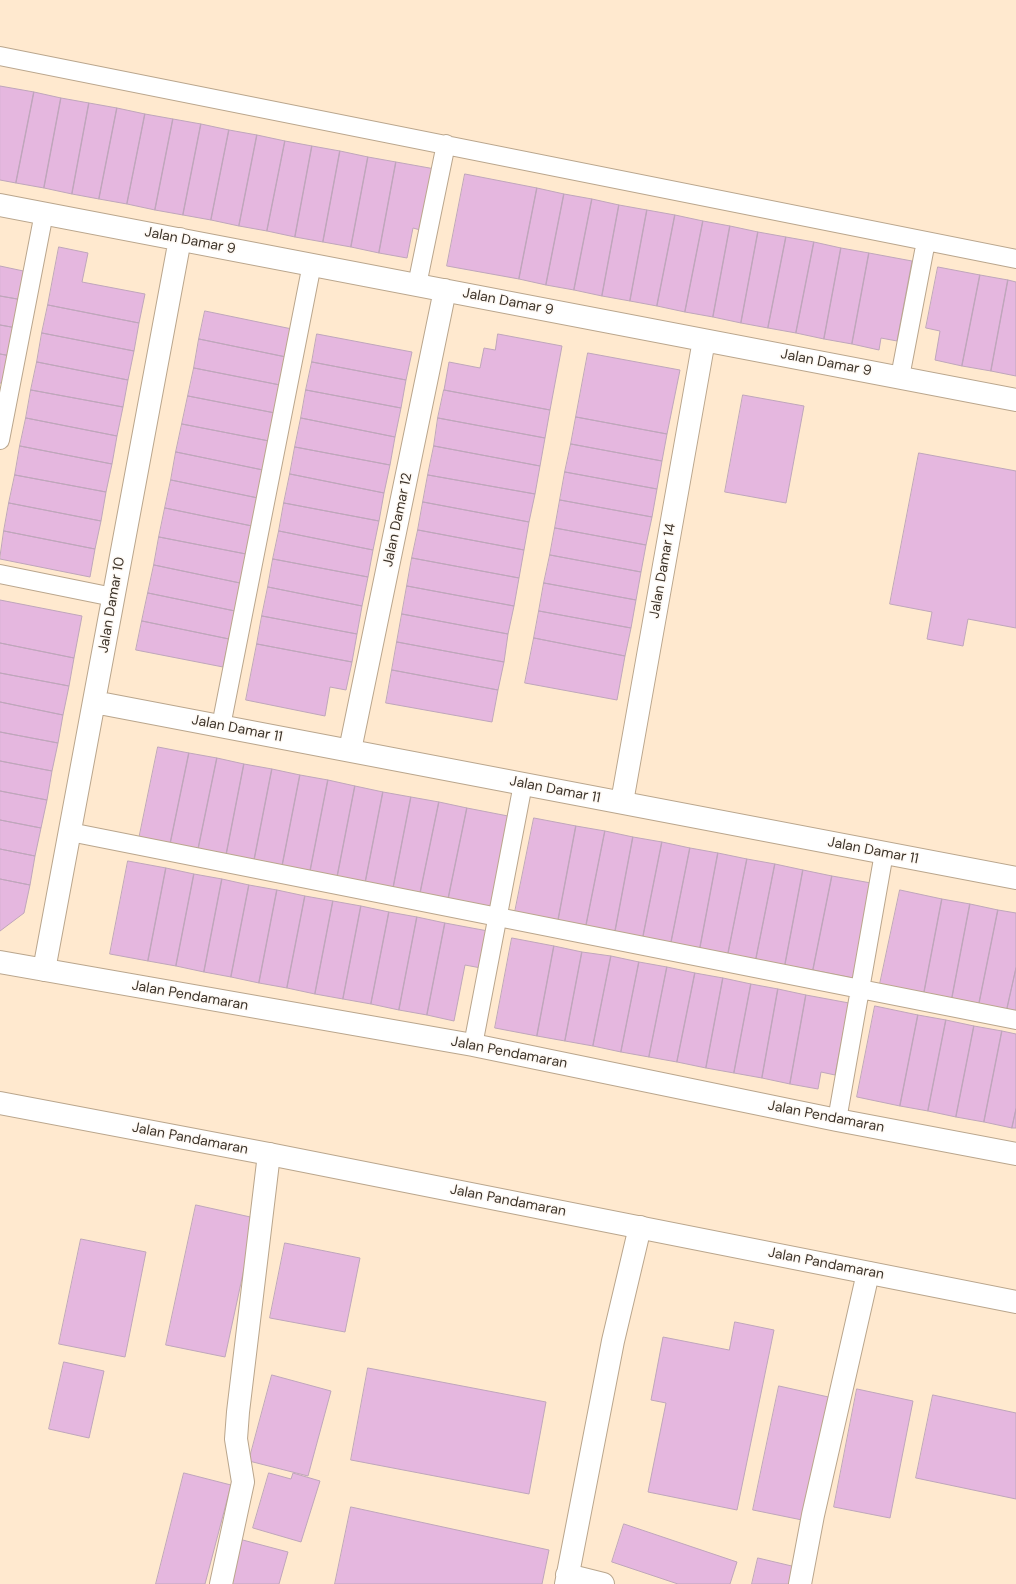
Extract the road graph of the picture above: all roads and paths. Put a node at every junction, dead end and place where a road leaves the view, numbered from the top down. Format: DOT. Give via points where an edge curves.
graph roads {
  1 [pos="0,56"];
  2 [pos="446,144"];
  3 [pos="0,205"];
  4 [pos="44,213"];
  5 [pos="180,239"];
  6 [pos="926,241"];
  7 [pos="1016,259"];
  8 [pos="312,264"];
  9 [pos="417,285"];
  10 [pos="445,290"];
  11 [pos="704,340"];
  12 [pos="900,377"];
  13 [pos="1016,400"];
  14 [pos="0,440"];
  15 [pos="0,574"];
  16 [pos="113,597"];
  17 [pos="94,702"];
  18 [pos="221,726"];
  19 [pos="350,750"];
  20 [pos="523,784"];
  21 [pos="622,802"];
  22 [pos="70,832"];
  23 [pos="884,853"];
  24 [pos="1016,878"];
  25 [pos="498,917"];
  26 [pos="0,962"];
  27 [pos="44,970"];
  28 [pos="860,989"];
  29 [pos="1016,1020"];
  30 [pos="473,1045"];
  31 [pos="0,1103"];
  32 [pos="836,1120"];
  33 [pos="269,1154"];
  34 [pos="1016,1154"];
  35 [pos="640,1227"];
  36 [pos="868,1273"];
  37 [pos="1016,1302"];
  38 [pos="567,1580"];
  39 [pos="221,1584"];
  40 [pos="603,1584"];
  41 [pos="800,1584"];
  1 -- 2 [label="lane"];
  2 -- 6 [label="lane"];
  2 -- 9 [label="lane"];
  3 -- 4 [label="street, Jalan Damar 9"];
  4 -- 5 [label="street, Jalan Damar 9"];
  4 -- 14 [label="lane"];
  5 -- 8 [label="street, Jalan Damar 9"];
  5 -- 16 [label="street, Jalan Damar 10"];
  6 -- 7 [label="lane"];
  6 -- 12 [label="lane"];
  8 -- 9 [label="street, Jalan Damar 9"];
  8 -- 18 [label="lane"];
  9 -- 10 [label="street, Jalan Damar 9"];
  10 -- 11 [label="street, Jalan Damar 9"];
  10 -- 19 [label="street, Jalan Damar 12"];
  11 -- 12 [label="street, Jalan Damar 9"];
  11 -- 21 [label="street, Jalan Damar 14"];
  12 -- 13 [label="street, Jalan Damar 9"];
  15 -- 16 [label="lane"];
  16 -- 17 [label="street, Jalan Damar 10"];
  17 -- 18 [label="street, Jalan Damar 11"];
  17 -- 22 [label="street, Jalan Damar 10"];
  18 -- 19 [label="street, Jalan Damar 11"];
  19 -- 20 [label="street, Jalan Damar 11"];
  20 -- 21 [label="street, Jalan Damar 11"];
  20 -- 25 [label="lane"];
  21 -- 23 [label="street, Jalan Damar 11"];
  22 -- 25 [label="lane"];
  22 -- 27 [label="street, Jalan Damar 10"];
  23 -- 24 [label="street, Jalan Damar 11"];
  23 -- 28 [label="lane"];
  25 -- 28 [label="lane"];
  25 -- 30 [label="lane"];
  26 -- 27 [label="street, Jalan Pendamaran"];
  27 -- 30 [label="street, Jalan Pendamaran"];
  28 -- 29 [label="lane"];
  28 -- 32 [label="lane"];
  30 -- 32 [label="street, Jalan Pendamaran"];
  31 -- 33 [label="street, Jalan Pandamaran"];
  32 -- 34 [label="street, Jalan Pendamaran"];
  33 -- 35 [label="street, Jalan Pandamaran"];
  33 -- 39 [label="street" via="238,1412 236,1439 243,1482"];
  35 -- 36 [label="street, Jalan Pandamaran"];
  35 -- 38 [label="street" via="613,1342"];
  36 -- 37 [label="street, Jalan Pandamaran"];
  36 -- 41 [label="street" via="814,1507"];
  38 -- 40 [label="street"];
}
